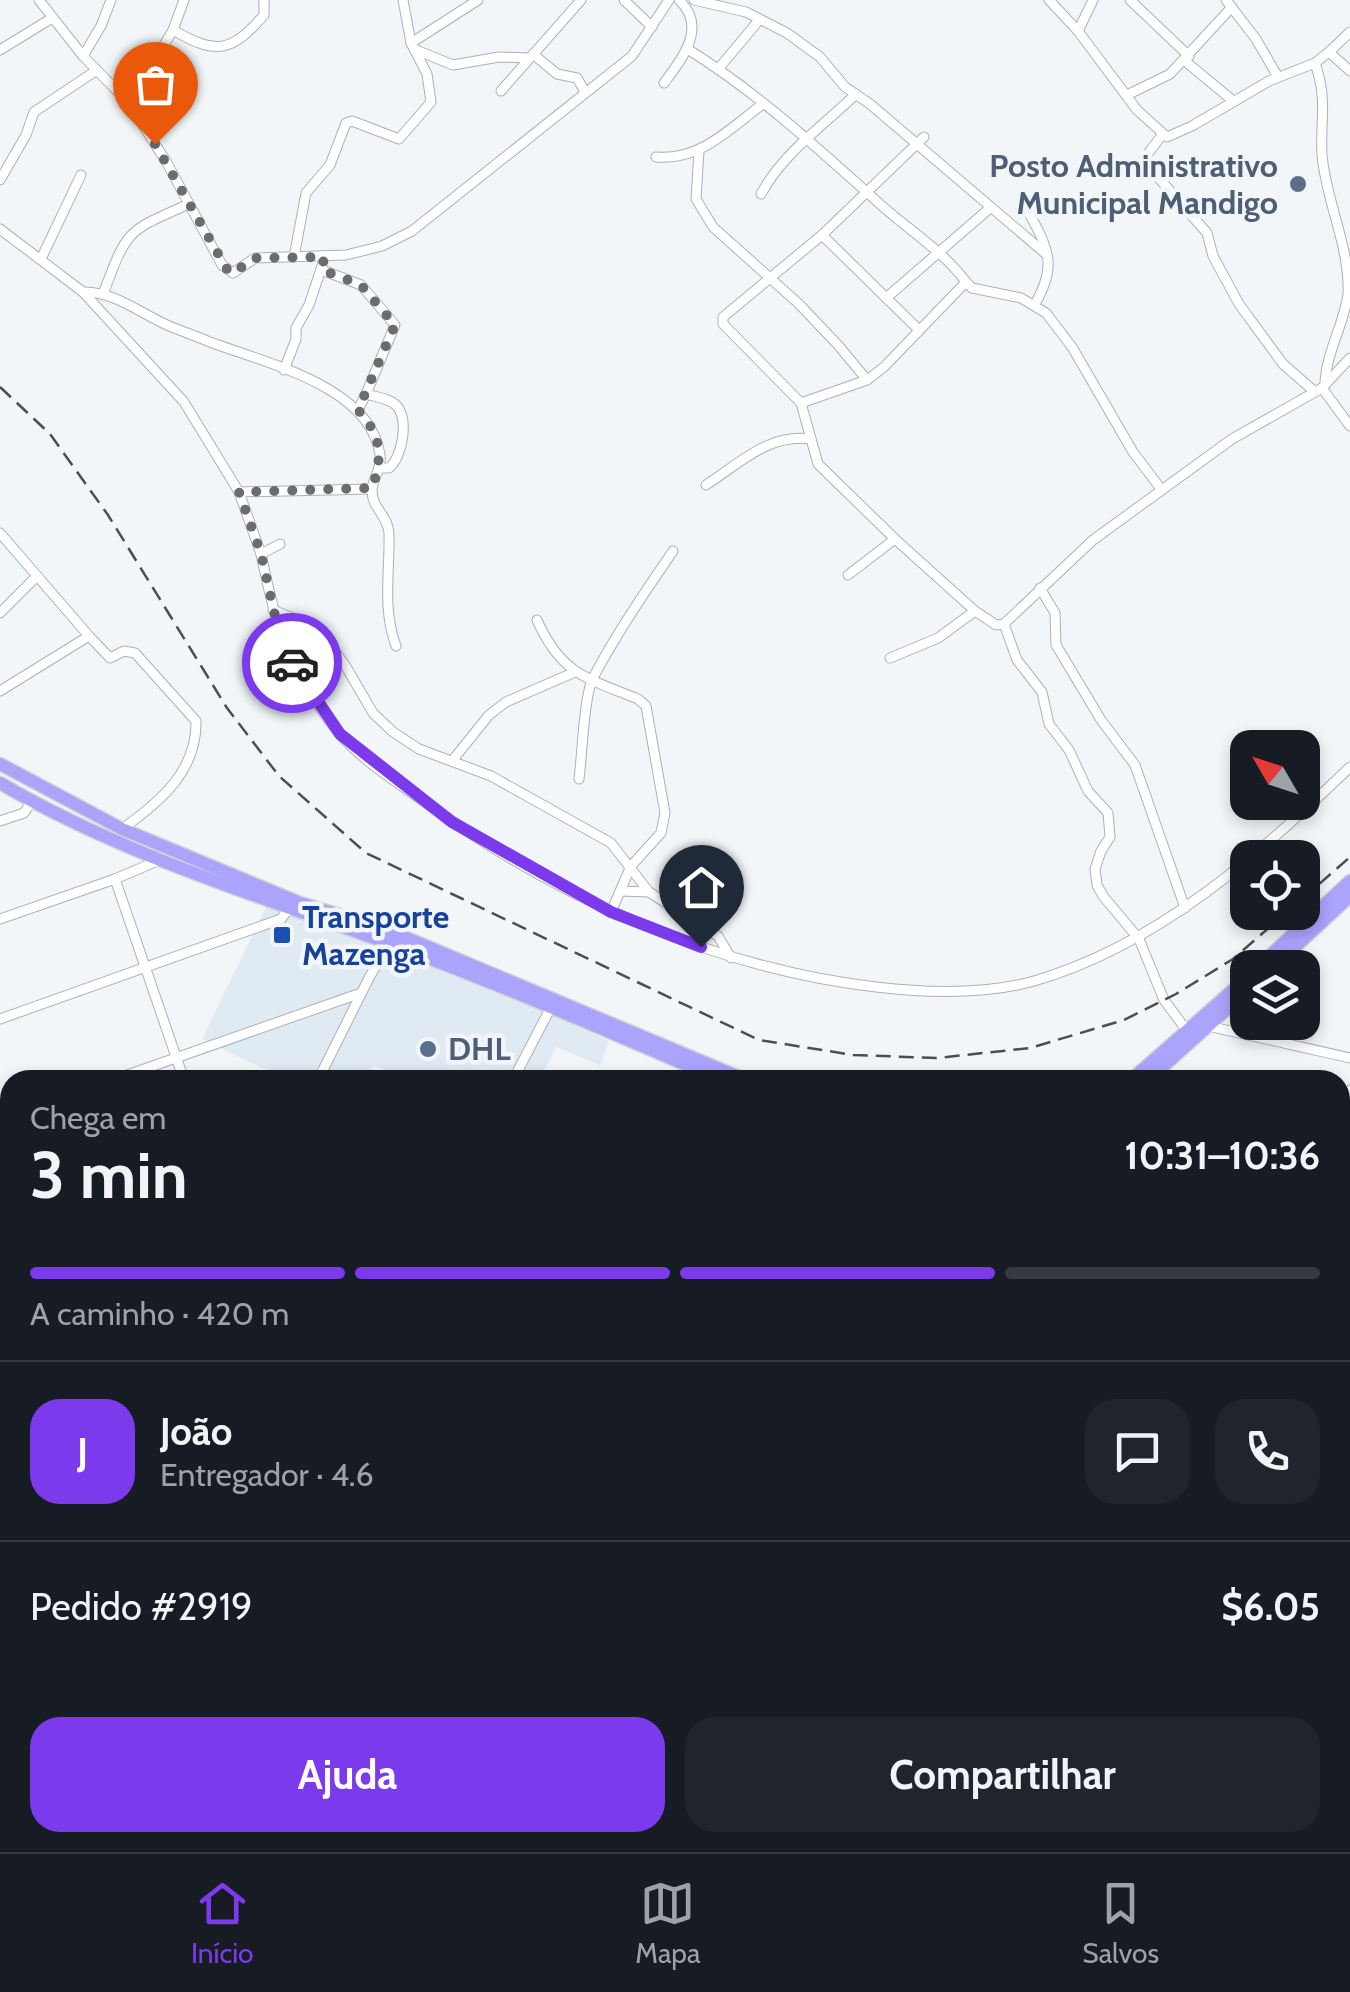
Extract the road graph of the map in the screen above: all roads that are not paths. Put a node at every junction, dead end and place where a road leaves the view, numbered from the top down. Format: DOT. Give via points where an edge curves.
graph roads {
  1 [pos="39,0"];
  2 [pos="111,0"];
  3 [pos="184,0"];
  4 [pos="264,0"];
  5 [pos="403,0"];
  6 [pos="478,0"];
  7 [pos="581,0"];
  8 [pos="624,0"];
  9 [pos="669,0"];
  10 [pos="1049,0"];
  11 [pos="1093,0"];
  12 [pos="1130,0"];
  13 [pos="687,1"];
  14 [pos="1229,3"];
  15 [pos="52,18"];
  16 [pos="760,19"];
  17 [pos="652,27"];
  18 [pos="173,30"];
  19 [pos="1078,30"];
  20 [pos="1350,32"];
  21 [pos="412,46"];
  22 [pos="0,50"];
  23 [pos="689,50"];
  24 [pos="1329,52"];
  25 [pos="83,56"];
  26 [pos="531,56"];
  27 [pos="1187,58"];
  28 [pos="1315,63"];
  29 [pos="719,68"];
  30 [pos="97,70"];
  31 [pos="1350,71"];
  32 [pos="1278,77"];
  33 [pos="664,83"];
  34 [pos="501,91"];
  35 [pos="584,92"];
  36 [pos="856,94"];
  37 [pos="1127,95"];
  38 [pos="1232,100"];
  39 [pos="129,103"];
  40 [pos="763,104"];
  41 [pos="1162,135"];
  42 [pos="806,139"];
  43 [pos="920,141"];
  44 [pos="699,151"];
  45 [pos="656,157"];
  46 [pos="81,175"];
  47 [pos="0,180"];
  48 [pos="868,193"];
  49 [pos="761,194"];
  50 [pos="189,204"];
  51 [pos="990,208"];
  52 [pos="1030,215"];
  53 [pos="0,229"];
  54 [pos="822,235"];
  55 [pos="940,253"];
  56 [pos="1046,254"];
  57 [pos="294,257"];
  58 [pos="324,257"];
  59 [pos="40,260"];
  60 [pos="322,270"];
  61 [pos="769,277"];
  62 [pos="966,282"];
  63 [pos="83,292"];
  64 [pos="104,294"];
  65 [pos="886,298"];
  66 [pos="1035,304"];
  67 [pos="918,330"];
  68 [pos="1350,358"];
  69 [pos="284,370"];
  70 [pos="867,380"];
  71 [pos="1321,388"];
  72 [pos="366,394"];
  73 [pos="801,403"];
  74 [pos="358,410"];
  75 [pos="1350,426"];
  76 [pos="812,438"];
  77 [pos="380,468"];
  78 [pos="706,485"];
  79 [pos="372,488"];
  80 [pos="1161,490"];
  81 [pos="239,492"];
  82 [pos="0,534"];
  83 [pos="895,539"];
  84 [pos="280,544"];
  85 [pos="673,551"];
  86 [pos="261,554"];
  87 [pos="848,575"];
  88 [pos="37,576"];
  89 [pos="1040,588"];
  90 [pos="273,610"];
  91 [pos="975,611"];
  92 [pos="0,613"];
  93 [pos="537,620"];
  94 [pos="1004,624"];
  95 [pos="89,636"];
  96 [pos="396,646"];
  97 [pos="890,658"];
  98 [pos="575,672"];
  99 [pos="592,680"];
  100 [pos="0,691"];
  101 [pos="452,760"];
  102 [pos="0,764"];
  103 [pos="1350,767"];
  104 [pos="578,780"];
  105 [pos="0,783"];
  106 [pos="32,802"];
  107 [pos="0,821"];
  108 [pos="122,828"];
  109 [pos="162,859"];
  110 [pos="631,866"];
  111 [pos="115,880"];
  112 [pos="1350,882"];
  113 [pos="620,891"];
  114 [pos="649,892"];
  115 [pos="1350,896"];
  116 [pos="290,908"];
  117 [pos="1184,908"];
  118 [pos="611,912"];
  119 [pos="0,918"];
  120 [pos="392,938"];
  121 [pos="1139,939"];
  122 [pos="1276,950"];
  123 [pos="1292,950"];
  124 [pos="732,958"];
  125 [pos="144,968"];
  126 [pos="361,993"];
  127 [pos="1230,993"];
  128 [pos="1230,1006"];
  129 [pos="550,1009"];
  130 [pos="0,1019"];
  131 [pos="1208,1026"];
  132 [pos="1188,1032"];
  133 [pos="176,1058"];
  134 [pos="1350,1058"];
  135 [pos="142,1070"];
  136 [pos="180,1070"];
  137 [pos="323,1070"];
  138 [pos="518,1070"];
  139 [pos="680,1070"];
  140 [pos="721,1070"];
  141 [pos="1143,1070"];
  142 [pos="1159,1070"];
  1 -- 15 [label="street"];
  2 -- 25 [label="street"];
  3 -- 18 [label="street"];
  4 -- 18 [label="street" via="264,15 226,45 208,48"];
  5 -- 21 [label="street"];
  6 -- 21 [label="street"];
  7 -- 26 [label="street"];
  8 -- 17 [label="street"];
  9 -- 17 [label="street"];
  10 -- 19 [label="street"];
  11 -- 19 [label="street"];
  12 -- 27 [label="street"];
  13 -- 16 [label="street"];
  13 -- 23 [label="street"];
  14 -- 27 [label="street"];
  14 -- 32 [label="street"];
  15 -- 22 [label="street"];
  15 -- 25 [label="street"];
  16 -- 29 [label="street"];
  16 -- 36 [label="street" via="804,44"];
  17 -- 35 [label="street" via="632,56"];
  18 -- 39 [label="street"];
  19 -- 37 [label="street"];
  20 -- 24 [label="street"];
  21 -- 26 [label="street" via="453,65"];
  21 -- 57 [label="street" via="427,74 431,102 399,139 346,123 330,166 306,193"];
  23 -- 29 [label="street"];
  23 -- 33 [label="street"];
  24 -- 28 [label="street"];
  24 -- 31 [label="street"];
  25 -- 30 [label="street"];
  26 -- 34 [label="street"];
  26 -- 35 [label="street" via="576,78"];
  27 -- 37 [label="street"];
  27 -- 38 [label="street"];
  28 -- 32 [label="street"];
  28 -- 71 [label="street" via="1326,111 1322,158 1349,288"];
  29 -- 40 [label="street"];
  30 -- 39 [label="street"];
  30 -- 47 [label="street" via="34,112"];
  32 -- 38 [label="street"];
  35 -- 58 [label="street" via="412,231 382,246"];
  36 -- 42 [label="street"];
  36 -- 43 [label="street"];
  37 -- 41 [label="street"];
  38 -- 41 [label="street" via="1173,137"];
  39 -- 50 [label="street"];
  40 -- 42 [label="street"];
  40 -- 44 [label="street"];
  41 -- 71 [label="street" via="1143,160 1208,233 1239,304 1283,364"];
  42 -- 48 [label="street"];
  42 -- 49 [label="street"];
  43 -- 48 [label="street"];
  43 -- 51 [label="street"];
  44 -- 45 [label="street"];
  44 -- 61 [label="street" via="696,199 704,214"];
  46 -- 59 [label="street"];
  48 -- 54 [label="street"];
  48 -- 55 [label="street"];
  50 -- 57 [label="street" via="228,271 255,258"];
  50 -- 64 [label="street" via="129,234"];
  51 -- 55 [label="street"];
  51 -- 56 [label="street"];
  52 -- 56 [label="street"];
  53 -- 59 [label="street"];
  54 -- 61 [label="street"];
  54 -- 65 [label="street"];
  55 -- 62 [label="street"];
  55 -- 65 [label="street"];
  56 -- 66 [label="street" via="1050,272"];
  57 -- 58 [label="street"];
  58 -- 60 [label="street"];
  59 -- 63 [label="street"];
  60 -- 69 [label="street"];
  60 -- 72 [label="street" via="361,285 395,325"];
  61 -- 70 [label="street"];
  61 -- 73 [label="street" via="722,321"];
  62 -- 66 [label="street"];
  62 -- 67 [label="street"];
  63 -- 64 [label="street"];
  63 -- 81 [label="street" via="184,402"];
  64 -- 69 [label="street"];
  65 -- 67 [label="street"];
  66 -- 80 [label="street" via="1056,323"];
  67 -- 70 [label="street"];
  68 -- 71 [label="street"];
  69 -- 74 [label="street" via="341,395"];
  70 -- 73 [label="street"];
  71 -- 75 [label="street"];
  71 -- 80 [label="street"];
  72 -- 74 [label="street"];
  72 -- 77 [label="street" via="391,402 401,414 396,462"];
  73 -- 76 [label="street"];
  74 -- 77 [label="street" via="380,451"];
  76 -- 78 [label="street" via="791,436 765,445"];
  76 -- 83 [label="street" via="818,464"];
  77 -- 79 [label="street"];
  79 -- 81 [label="street"];
  79 -- 96 [label="street" via="389,529 386,588"];
  80 -- 89 [label="street"];
  81 -- 86 [label="street"];
  82 -- 88 [label="street"];
  83 -- 87 [label="street"];
  83 -- 91 [label="street"];
  84 -- 86 [label="street"];
  85 -- 99 [label="street"];
  86 -- 90 [label="street"];
  88 -- 92 [label="street"];
  88 -- 95 [label="street"];
  89 -- 94 [label="street"];
  89 -- 117 [label="street" via="1055,613 1056,646 1135,766"];
  90 -- 101 [label="street" via="316,628 393,732 419,750"];
  90 -- 118 [label="street" via="288,658 356,750 452,822"];
  91 -- 94 [label="street"];
  91 -- 97 [label="street" via="938,638"];
  93 -- 98 [label="street" via="548,644"];
  94 -- 121 [label="street" via="1018,660 1042,692 1048,724 1108,813 1110,837 1095,869 1097,884"];
  95 -- 100 [label="street"];
  95 -- 108 [label="street" via="110,658 135,652 196,720 192,752 176,782"];
  98 -- 99 [label="street"];
  98 -- 101 [label="street" via="506,702"];
  99 -- 104 [label="street"];
  99 -- 110 [label="street" via="646,706 665,813 661,833"];
  101 -- 110 [label="street" via="610,842"];
  102 -- 108 [label="highway"];
  103 -- 117 [label="street"];
  105 -- 106 [label="highway"];
  106 -- 107 [label="street" via="24,813"];
  106 -- 109 [label="highway"];
  108 -- 120 [label="highway"];
  109 -- 111 [label="street"];
  109 -- 116 [label="highway"];
  110 -- 113 [label="street"];
  110 -- 114 [label="street"];
  111 -- 119 [label="street"];
  111 -- 125 [label="street"];
  112 -- 122 [label="highway"];
  113 -- 114 [label="street"];
  113 -- 118 [label="street"];
  114 -- 124 [label="street" via="718,936"];
  115 -- 123 [label="highway"];
  116 -- 120 [label="highway"];
  116 -- 125 [label="street" via="281,919"];
  117 -- 121 [label="street"];
  118 -- 124 [label="street"];
  120 -- 126 [label="street"];
  120 -- 129 [label="highway"];
  120 -- 140 [label="highway"];
  121 -- 124 [label="street" via="1032,981 976,990 914,992 818,980"];
  121 -- 132 [label="street" via="1164,1000"];
  125 -- 130 [label="street"];
  125 -- 133 [label="street"];
  126 -- 133 [label="street"];
  126 -- 137 [label="street"];
  127 -- 132 [label="highway"];
  128 -- 131 [label="highway"];
  129 -- 138 [label="street"];
  129 -- 139 [label="highway"];
  131 -- 134 [label="street"];
  131 -- 142 [label="highway"];
  132 -- 141 [label="highway"];
  133 -- 135 [label="street"];
  133 -- 136 [label="street"];
}
